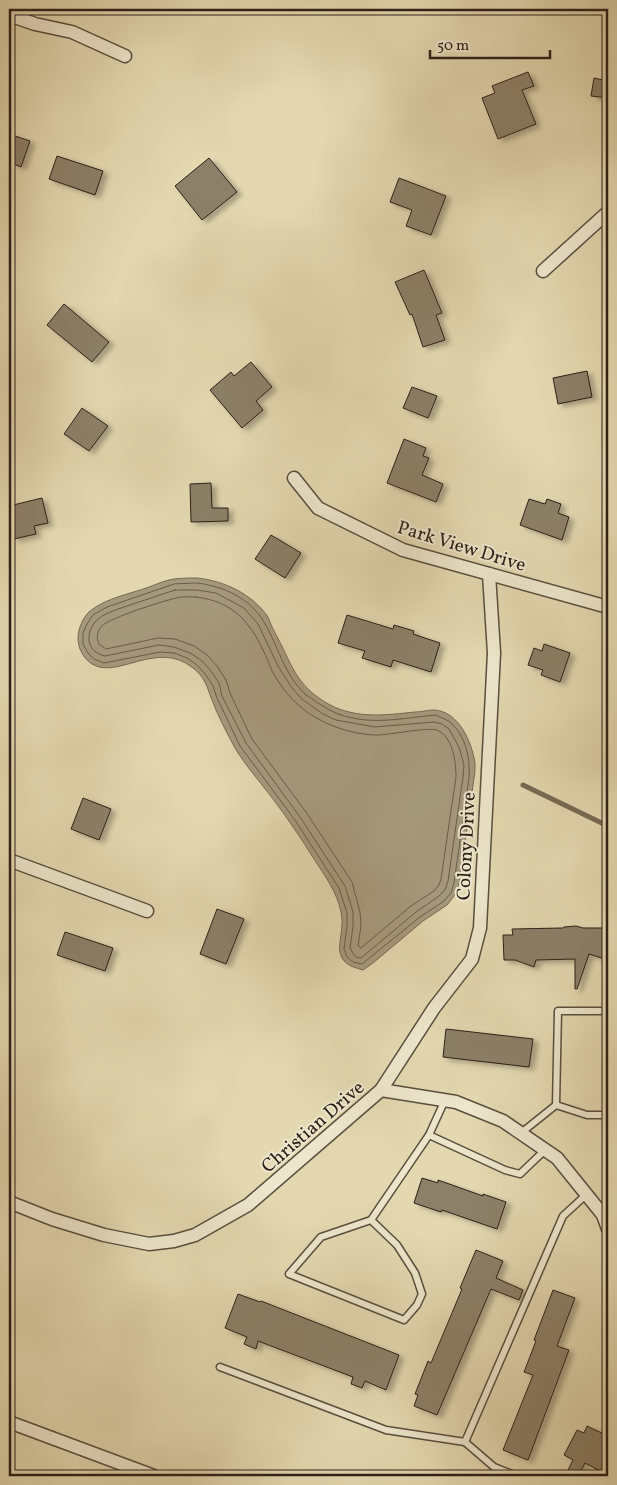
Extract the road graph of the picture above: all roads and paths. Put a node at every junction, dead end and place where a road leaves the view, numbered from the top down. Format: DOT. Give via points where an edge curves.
graph roads {
  1 [pos="9,15"];
  2 [pos="124,56"];
  3 [pos="608,212"];
  4 [pos="543,271"];
  5 [pos="294,478"];
  6 [pos="489,574"];
  7 [pos="608,607"];
  8 [pos="9,860"];
  9 [pos="147,911"];
  10 [pos="600,1011"];
  11 [pos="381,1090"];
  12 [pos="445,1100"];
  13 [pos="556,1105"];
  14 [pos="608,1115"];
  15 [pos="521,1133"];
  16 [pos="429,1135"];
  17 [pos="545,1150"];
  18 [pos="587,1194"];
  19 [pos="9,1202"];
  20 [pos="371,1220"];
  21 [pos="608,1228"];
  22 [pos="220,1367"];
  23 [pos="9,1422"];
  24 [pos="465,1442"];
  25 [pos="154,1476"];
  26 [pos="517,1476"];
  1 -- 2 [label="street" via="72,32"];
  3 -- 4 [label="street"];
  5 -- 6 [label="street, Park View Drive" via="318,508 403,550"];
  6 -- 7 [label="street, Park View Drive"];
  6 -- 11 [label="street, Colony Drive" via="494,653 480,928 472,959 434,1008"];
  8 -- 9 [label="street"];
  10 -- 13 [label="lane" via="558,1011"];
  11 -- 12 [label="street, Christian Drive"];
  11 -- 19 [label="street, Christian Drive" via="248,1205 195,1235 149,1244 104,1235"];
  12 -- 15 [label="street, Christian Drive" via="503,1121"];
  12 -- 16 [label="lane"];
  13 -- 14 [label="lane" via="587,1115"];
  13 -- 15 [label="lane"];
  15 -- 17 [label="street, Christian Drive"];
  16 -- 17 [label="lane" via="520,1174"];
  16 -- 20 [label="lane"];
  17 -- 18 [label="street, Christian Drive" via="557,1158"];
  18 -- 21 [label="street, Christian Drive" via="603,1215"];
  18 -- 24 [label="lane" via="564,1216"];
  20 -- 20 [label="lane" via="321,1238 289,1274 404,1320 422,1294 415,1272 397,1245"];
  22 -- 24 [label="lane" via="386,1430"];
  23 -- 25 [label="street"];
  24 -- 26 [label="lane" via="494,1467"];
}
